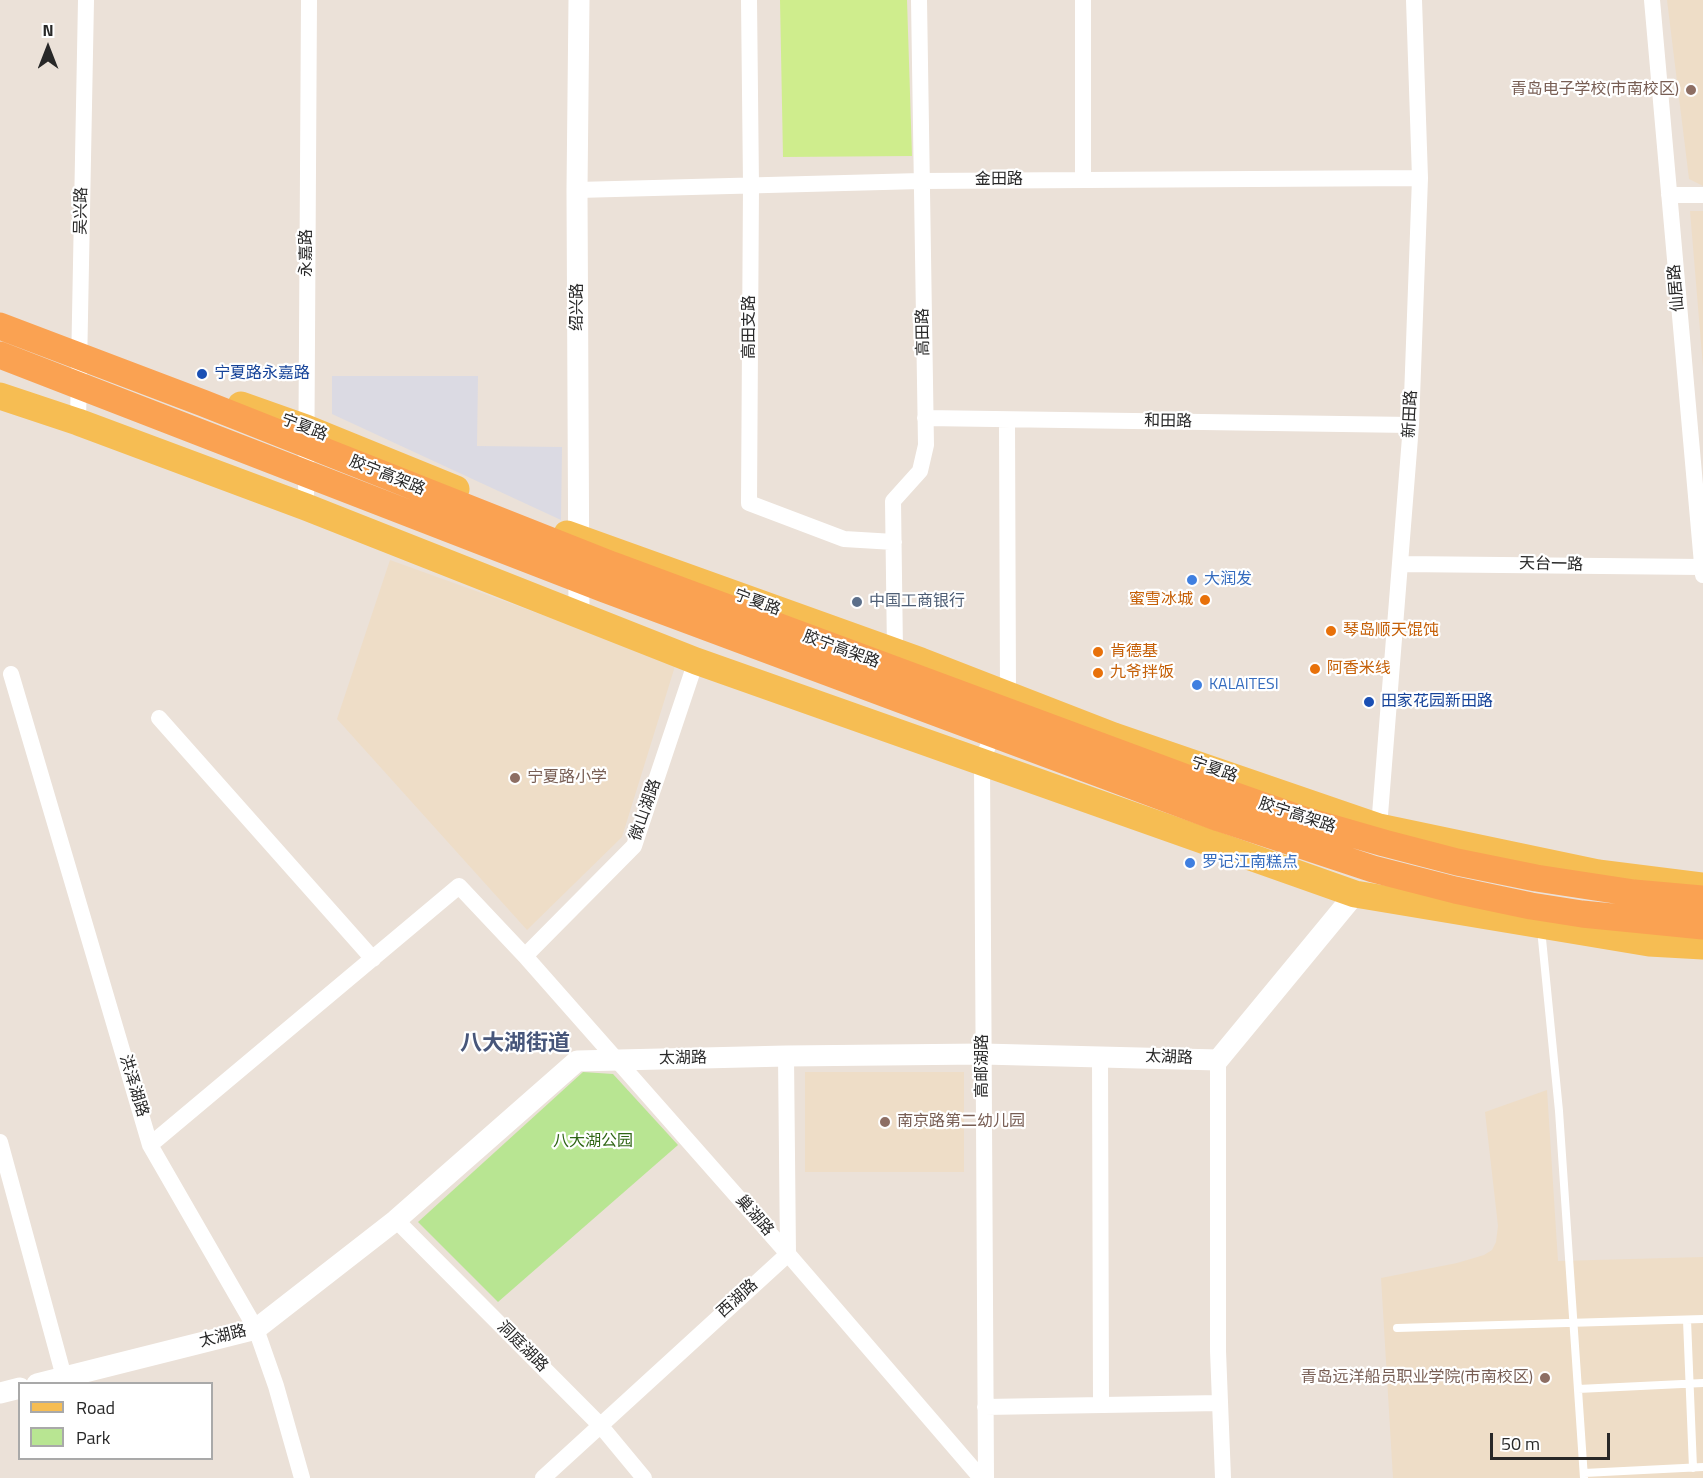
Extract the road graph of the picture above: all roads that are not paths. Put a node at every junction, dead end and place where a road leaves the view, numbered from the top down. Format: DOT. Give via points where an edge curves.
graph roads {
  1 [pos="86,0"];
  2 [pos="309,0"];
  3 [pos="579,0"];
  4 [pos="749,0"];
  5 [pos="919,0"];
  6 [pos="1083,0"];
  7 [pos="1414,0"];
  8 [pos="1652,0"];
  9 [pos="1420,178"];
  10 [pos="921,180"];
  11 [pos="1083,180"];
  12 [pos="751,185"];
  13 [pos="577,190"];
  14 [pos="1669,195"];
  15 [pos="1703,195"];
  16 [pos="0,315"];
  17 [pos="0,326"];
  18 [pos="80,344"];
  19 [pos="0,355"];
  20 [pos="0,396"];
  21 [pos="925,418"];
  22 [pos="1007,420"];
  23 [pos="78,422"];
  24 [pos="1411,425"];
  25 [pos="306,428"];
  26 [pos="306,507"];
  27 [pos="579,538"];
  28 [pos="894,542"];
  29 [pos="1401,564"];
  30 [pos="1703,571"];
  31 [pos="579,615"];
  32 [pos="895,652"];
  33 [pos="696,661"];
  34 [pos="10,674"];
  35 [pos="1008,694"];
  36 [pos="159,718"];
  37 [pos="981,762"];
  38 [pos="1379,827"];
  39 [pos="1703,886"];
  40 [pos="1355,894"];
  41 [pos="1703,899"];
  42 [pos="1540,925"];
  43 [pos="1703,926"];
  44 [pos="1703,946"];
  45 [pos="525,956"];
  46 [pos="374,959"];
  47 [pos="983,1054"];
  48 [pos="786,1056"];
  49 [pos="1100,1056"];
  50 [pos="616,1060"];
  51 [pos="1218,1060"];
  52 [pos="0,1142"];
  53 [pos="150,1145"];
  54 [pos="396,1220"];
  55 [pos="788,1254"];
  56 [pos="1703,1319"];
  57 [pos="1687,1320"];
  58 [pos="1574,1323"];
  59 [pos="1397,1328"];
  60 [pos="256,1329"];
  61 [pos="64,1377"];
  62 [pos="42,1382"];
  63 [pos="1703,1383"];
  64 [pos="1689,1384"];
  65 [pos="18,1388"];
  66 [pos="1578,1389"];
  67 [pos="0,1393"];
  68 [pos="1220,1403"];
  69 [pos="1101,1404"];
  70 [pos="985,1407"];
  71 [pos="600,1425"];
  72 [pos="1703,1467"];
  73 [pos="1693,1468"];
  74 [pos="1584,1475"];
  75 [pos="302,1478"];
  76 [pos="543,1478"];
  77 [pos="644,1478"];
  78 [pos="981,1478"];
  79 [pos="986,1478"];
  80 [pos="1223,1478"];
  1 -- 18 [label="street, 吴兴路"];
  2 -- 25 [label="street, 永嘉路"];
  3 -- 13 [label="street, 绍兴路"];
  4 -- 12 [label="street, 高田支路"];
  5 -- 10 [label="street, 高田路"];
  6 -- 11 [label="street"];
  7 -- 9 [label="street, 新田路"];
  8 -- 14 [label="street, 仙居路"];
  9 -- 11 [label="street, 金田路"];
  9 -- 24 [label="street, 新田路"];
  10 -- 11 [label="street, 金田路"];
  10 -- 12 [label="street, 金田路"];
  10 -- 21 [label="street, 高田路"];
  12 -- 13 [label="street, 金田路"];
  12 -- 28 [label="street, 高田支路" via="750,504 844,539"];
  13 -- 27 [label="street, 绍兴路"];
  14 -- 15 [label="street"];
  14 -- 30 [label="street, 仙居路"];
  16 -- 18 [label="main road, 宁夏路"];
  17 -- 41 [label="highway, 胶宁高架路" via="612,565 1304,820 1536,878"];
  18 -- 23 [label="street, 吴兴路"];
  18 -- 25 [label="main road, 宁夏路"];
  19 -- 43 [label="highway, 胶宁高架路" via="604,589 1219,818 1373,869 1455,890 1582,914"];
  20 -- 23 [label="main road"];
  21 -- 22 [label="street, 和田路"];
  21 -- 28 [label="street, 高田路" via="926,445 920,471 893,501"];
  22 -- 24 [label="street, 和田路"];
  22 -- 35 [label="street"];
  23 -- 26 [label="main road"];
  24 -- 29 [label="street, 新田路"];
  25 -- 26 [label="street, 永嘉路"];
  25 -- 27 [label="main road, 宁夏路"];
  26 -- 31 [label="main road"];
  27 -- 31 [label="street, 绍兴路"];
  27 -- 32 [label="main road, 宁夏路"];
  28 -- 32 [label="street, 高田路"];
  29 -- 30 [label="street, 天台一路"];
  29 -- 38 [label="street, 新田路"];
  31 -- 33 [label="main road"];
  32 -- 35 [label="main road, 宁夏路"];
  33 -- 37 [label="main road"];
  33 -- 45 [label="street, 微山湖路" via="634,846"];
  34 -- 53 [label="street, 洪泽湖路"];
  35 -- 37 [label="street, 高邮湖路"];
  35 -- 38 [label="main road, 宁夏路" via="1114,736"];
  36 -- 46 [label="street"];
  37 -- 40 [label="main road"];
  37 -- 47 [label="street, 高邮湖路"];
  38 -- 39 [label="main road, 宁夏路" via="1598,873"];
  38 -- 40 [label="street, 新田路"];
  40 -- 42 [label="main road"];
  40 -- 51 [label="street"];
  42 -- 44 [label="main road" via="1648,943"];
  42 -- 58 [label="lane" via="1559,1111"];
  45 -- 46 [label="street, 巢湖路" via="459,886"];
  45 -- 50 [label="street, 巢湖路"];
  46 -- 53 [label="street"];
  47 -- 48 [label="street, 太湖路"];
  47 -- 49 [label="street, 太湖路"];
  47 -- 70 [label="street, 高邮湖路"];
  48 -- 50 [label="street, 太湖路"];
  48 -- 55 [label="street"];
  49 -- 51 [label="street, 太湖路"];
  49 -- 69 [label="street"];
  50 -- 54 [label="street, 太湖路" via="577,1061"];
  50 -- 55 [label="street, 巢湖路"];
  51 -- 68 [label="street"];
  52 -- 61 [label="street"];
  53 -- 60 [label="street, 洪泽湖路"];
  54 -- 60 [label="street, 太湖路"];
  54 -- 71 [label="street, 洞庭湖路"];
  55 -- 71 [label="street, 西湖路"];
  55 -- 78 [label="street, 巢湖路"];
  56 -- 57 [label="lane"];
  57 -- 58 [label="lane"];
  57 -- 64 [label="lane"];
  58 -- 59 [label="lane"];
  58 -- 66 [label="lane"];
  60 -- 61 [label="street, 太湖路"];
  60 -- 75 [label="street, 洪泽湖路"];
  61 -- 62 [label="street, 太湖路"];
  63 -- 64 [label="lane"];
  64 -- 66 [label="lane"];
  64 -- 73 [label="lane"];
  65 -- 67 [label="street"];
  66 -- 74 [label="lane"];
  68 -- 69 [label="street"];
  68 -- 80 [label="street"];
  69 -- 70 [label="street"];
  70 -- 79 [label="street, 高邮湖路"];
  71 -- 76 [label="street, 西湖路"];
  71 -- 77 [label="street, 洞庭湖路"];
  72 -- 73 [label="lane"];
  73 -- 74 [label="lane"];
}
